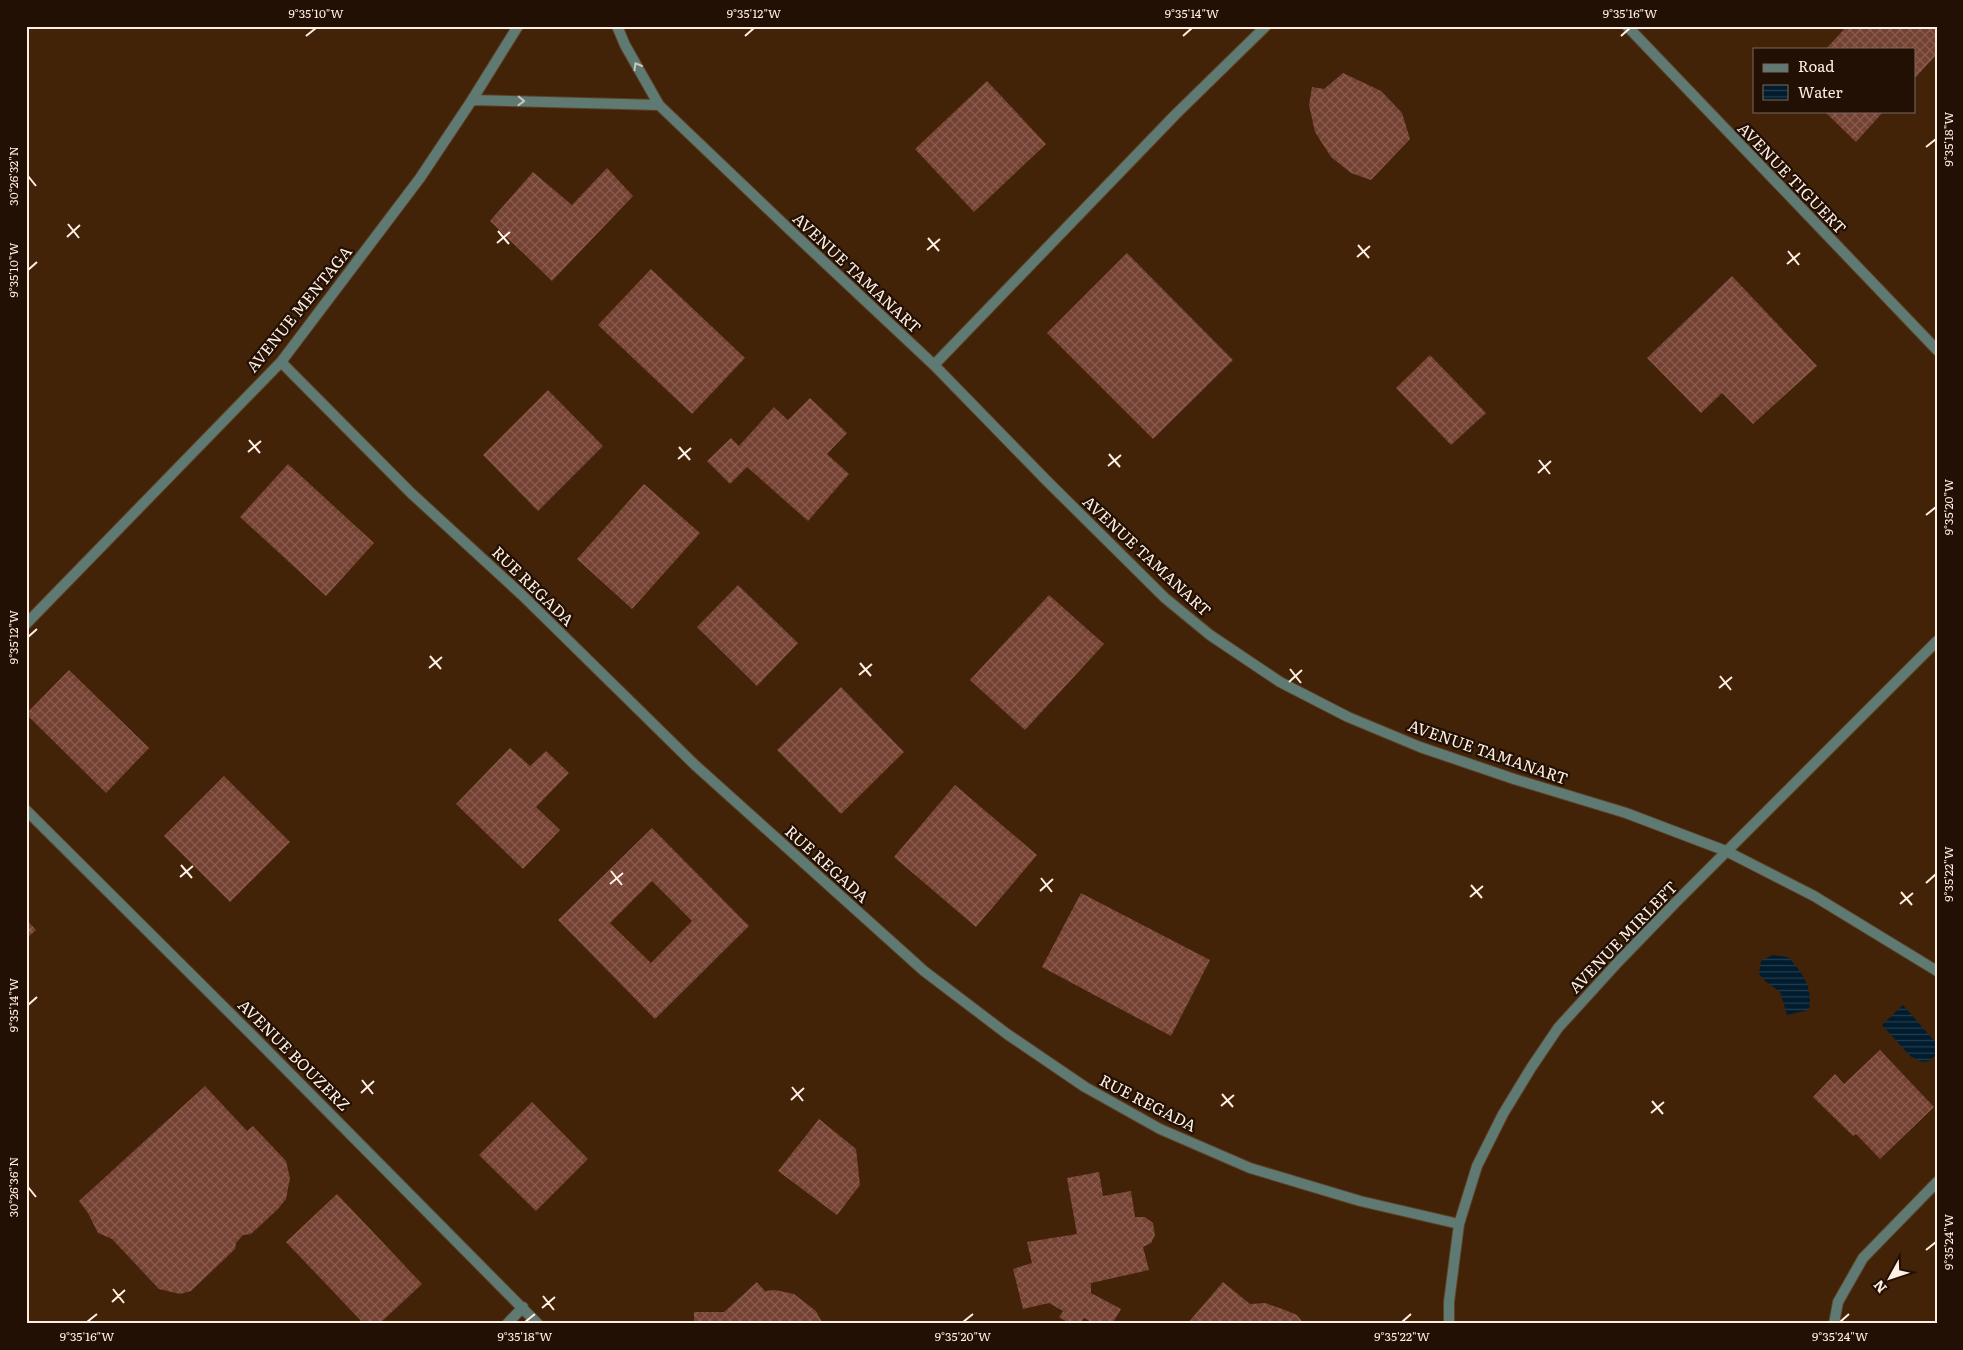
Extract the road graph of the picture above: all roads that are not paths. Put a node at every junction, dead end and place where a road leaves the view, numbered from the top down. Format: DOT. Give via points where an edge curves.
graph roads {
  1 [pos="518,26"];
  2 [pos="617,26"];
  3 [pos="1266,26"];
  4 [pos="1627,26"];
  5 [pos="472,100"];
  6 [pos="659,105"];
  7 [pos="1937,350"];
  8 [pos="281,362"];
  9 [pos="934,366"];
  10 [pos="26,624"];
  11 [pos="1937,641"];
  12 [pos="26,810"];
  13 [pos="1726,851"];
  14 [pos="1937,971"];
  15 [pos="1937,1182"];
  16 [pos="1459,1224"];
  17 [pos="522,1307"];
  18 [pos="507,1324"];
  19 [pos="538,1324"];
  20 [pos="1449,1324"];
  21 [pos="1834,1324"];
  1 -- 5 [label="street, AVENUE MENTAGA"];
  6 -- 2 [label="street, AVENUE TAMANART, one-way"];
  3 -- 9 [label="street" via="1176,114"];
  4 -- 7 [label="street, AVENUE TIGUERT"];
  5 -- 6 [label="street, one-way"];
  5 -- 8 [label="street, AVENUE MENTAGA" via="420,178"];
  6 -- 9 [label="street, AVENUE TAMANART"];
  8 -- 10 [label="street, AVENUE MENTAGA"];
  8 -- 16 [label="street, RUE REGADA" via="695,765 924,971 1007,1034 1086,1087 1160,1129 1250,1168 1360,1201"];
  9 -- 13 [label="street, AVENUE TAMANART" via="1164,598 1210,635 1280,682 1348,717 1420,747 1626,812"];
  11 -- 13 [label="street, AVENUE MIRLEFT"];
  12 -- 17 [label="street, AVENUE BOUZERZ"];
  13 -- 14 [label="street, AVENUE TAMANART" via="1814,896"];
  13 -- 16 [label="street, AVENUE MIRLEFT" via="1558,1028 1503,1114 1477,1166"];
  15 -- 21 [label="street" via="1863,1258 1838,1302"];
  16 -- 20 [label="street, AVENUE MIRLEFT"];
  17 -- 18 [label="street"];
  17 -- 19 [label="street, AVENUE BOUZERZ"];
}
